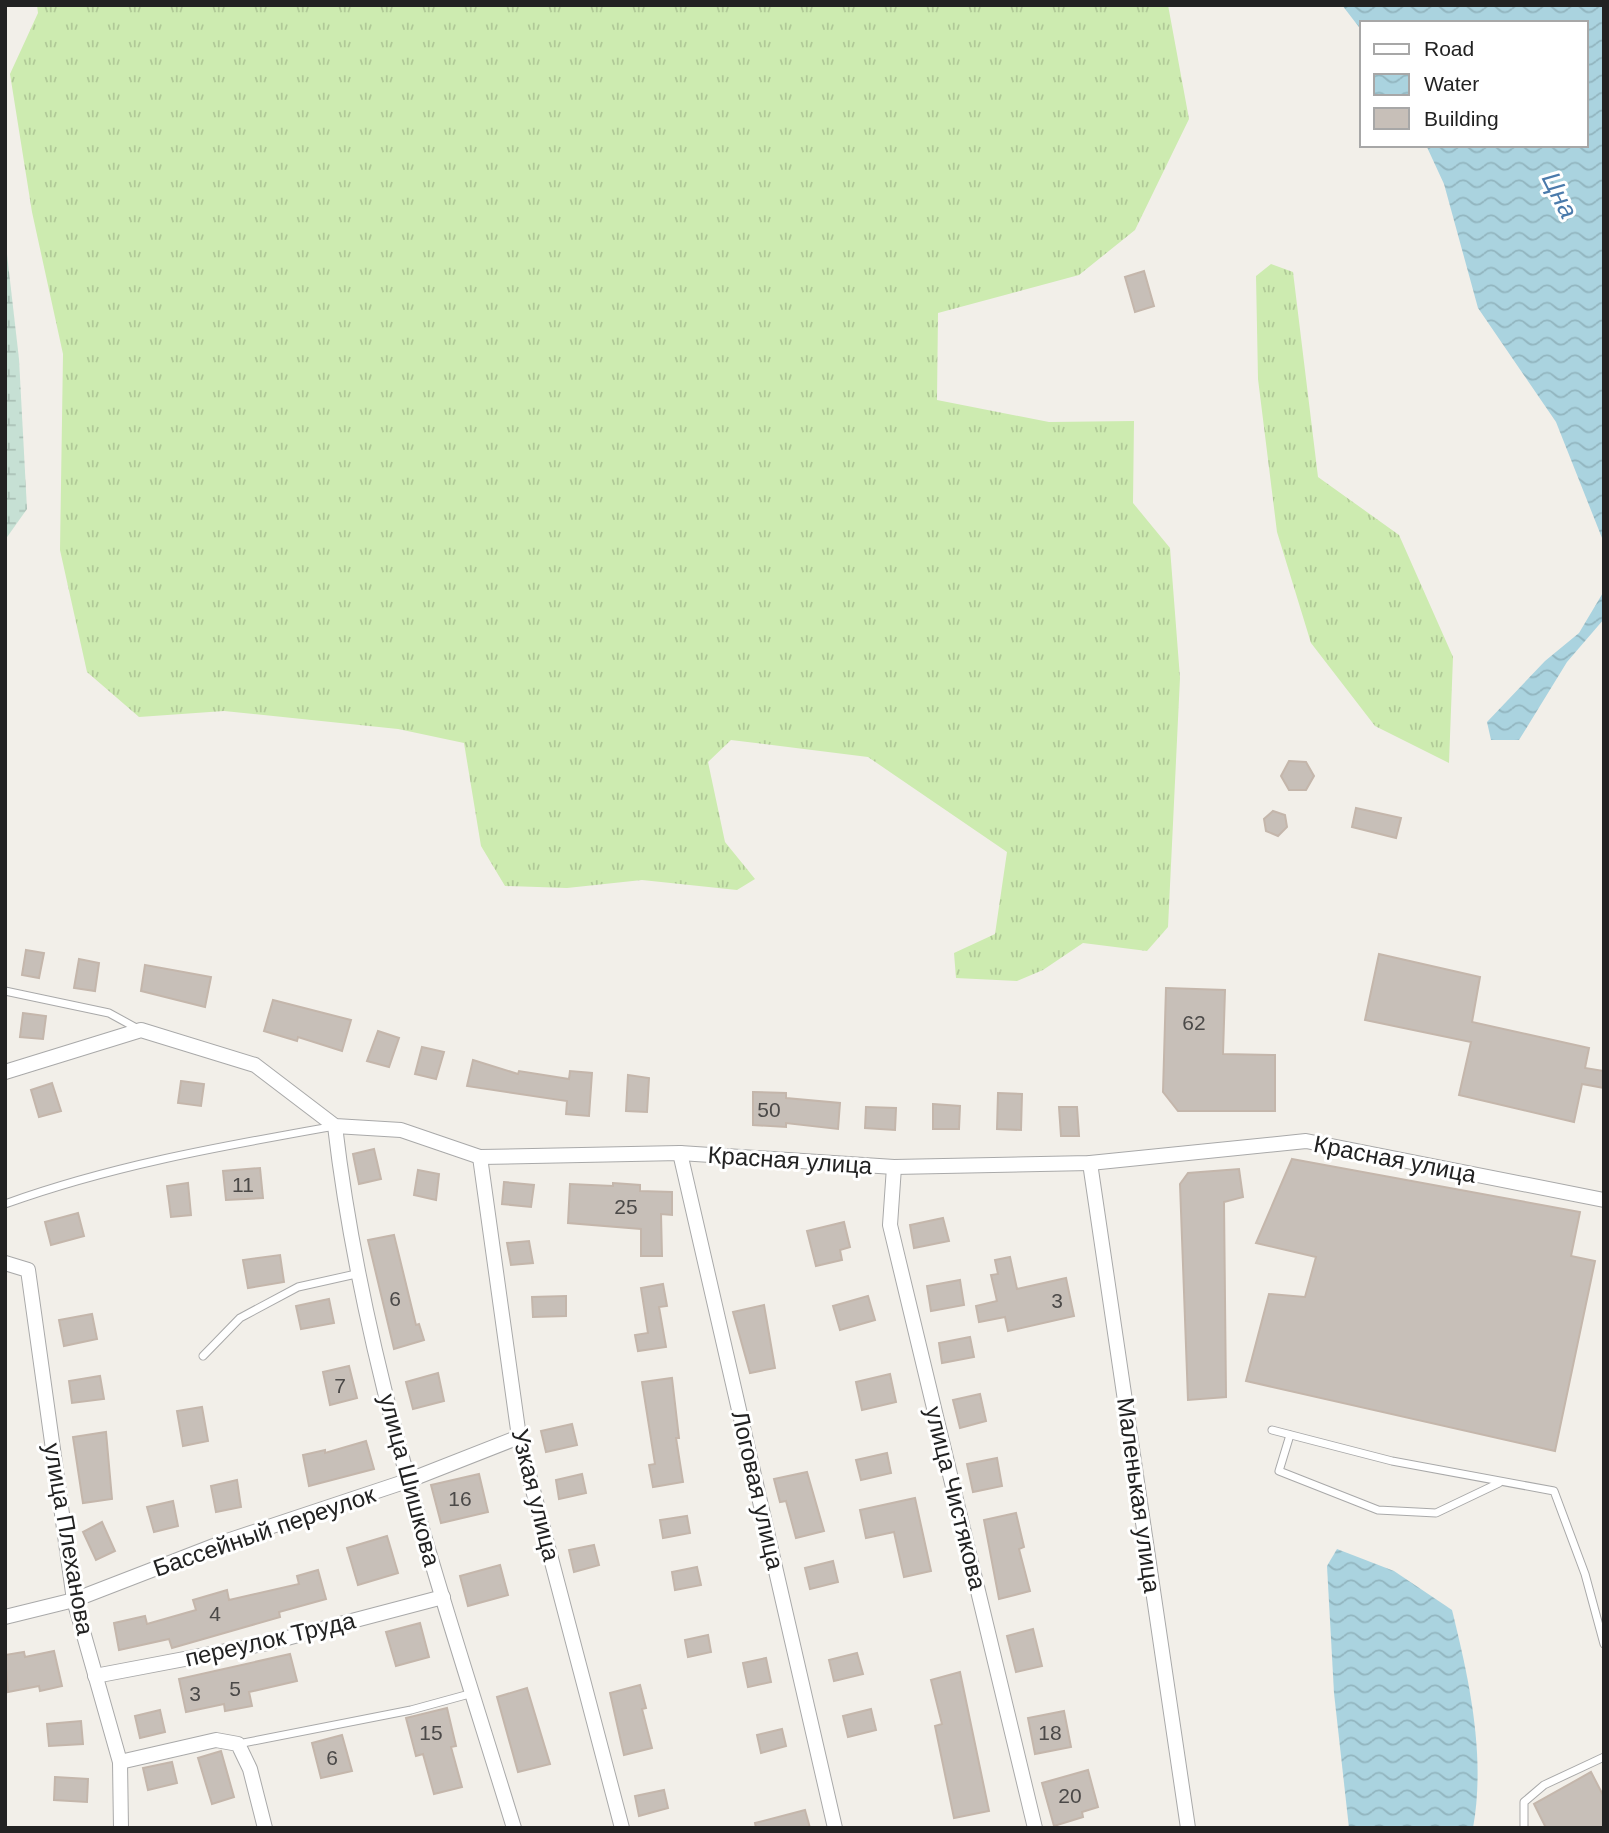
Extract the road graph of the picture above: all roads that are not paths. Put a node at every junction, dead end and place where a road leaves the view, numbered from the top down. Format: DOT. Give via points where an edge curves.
graph roads {
  1 [pos="5,991"];
  2 [pos="141,1030"];
  3 [pos="5,1072"];
  4 [pos="335,1126"];
  5 [pos="680,1153"];
  6 [pos="480,1157"];
  7 [pos="1090,1163"];
  8 [pos="894,1167"];
  9 [pos="1604,1200"];
  10 [pos="5,1204"];
  11 [pos="5,1263"];
  12 [pos="356,1273"];
  13 [pos="203,1356"];
  14 [pos="1272,1430"];
  15 [pos="1290,1435"];
  16 [pos="519,1437"];
  17 [pos="407,1481"];
  18 [pos="1500,1483"];
  19 [pos="443,1597"];
  20 [pos="74,1600"];
  21 [pos="5,1617"];
  22 [pos="1604,1644"];
  23 [pos="95,1676"];
  24 [pos="473,1693"];
  25 [pos="238,1744"];
  26 [pos="1604,1757"];
  27 [pos="120,1762"];
  28 [pos="121,1828"];
  29 [pos="265,1828"];
  30 [pos="514,1828"];
  31 [pos="622,1828"];
  32 [pos="835,1828"];
  33 [pos="1035,1828"];
  34 [pos="1188,1828"];
  35 [pos="1524,1828"];
  1 -- 2 [label="lane" via="109,1013"];
  2 -- 3 [label="street"];
  2 -- 4 [label="street" via="255,1065"];
  4 -- 6 [label="street, Красная улица" via="401,1130"];
  4 -- 10 [label="lane" via="164,1156"];
  4 -- 12 [label="street, улица Шишкова"];
  5 -- 6 [label="street, Красная улица"];
  5 -- 8 [label="street, Красная улица"];
  5 -- 32 [label="street, Логовая улица"];
  6 -- 16 [label="street, Узкая улица"];
  7 -- 8 [label="street, Красная улица"];
  7 -- 9 [label="street, Красная улица" via="1306,1141"];
  7 -- 34 [label="street, Маленькая улица"];
  8 -- 33 [label="street, улица Чистякова" via="890,1225"];
  11 -- 20 [label="street, улица Плеханова" via="28,1270"];
  12 -- 13 [label="lane" via="298,1287 240,1318"];
  12 -- 17 [label="street, улица Шишкова"];
  14 -- 15 [label="lane"];
  15 -- 18 [label="lane"];
  15 -- 18 [label="lane" via="1279,1471 1378,1510 1436,1513"];
  16 -- 17 [label="street, Бассейный переулок"];
  16 -- 31 [label="street, Узкая улица"];
  17 -- 19 [label="street, улица Шишкова"];
  17 -- 20 [label="street, Бассейный переулок" via="224,1542"];
  18 -- 22 [label="lane" via="1554,1491 1585,1574"];
  19 -- 23 [label="street, переулок Труда" via="268,1643"];
  19 -- 24 [label="street, улица Шишкова"];
  20 -- 21 [label="street, Бассейный переулок"];
  20 -- 23 [label="street, улица Плеханова"];
  23 -- 27 [label="street, улица Плеханова"];
  24 -- 25 [label="lane"];
  24 -- 30 [label="street, улица Шишкова"];
  25 -- 27 [label="street" via="216,1740"];
  25 -- 29 [label="street" via="250,1769"];
  26 -- 35 [label="lane" via="1544,1785 1524,1802"];
  27 -- 28 [label="street, улица Плеханова"];
}
